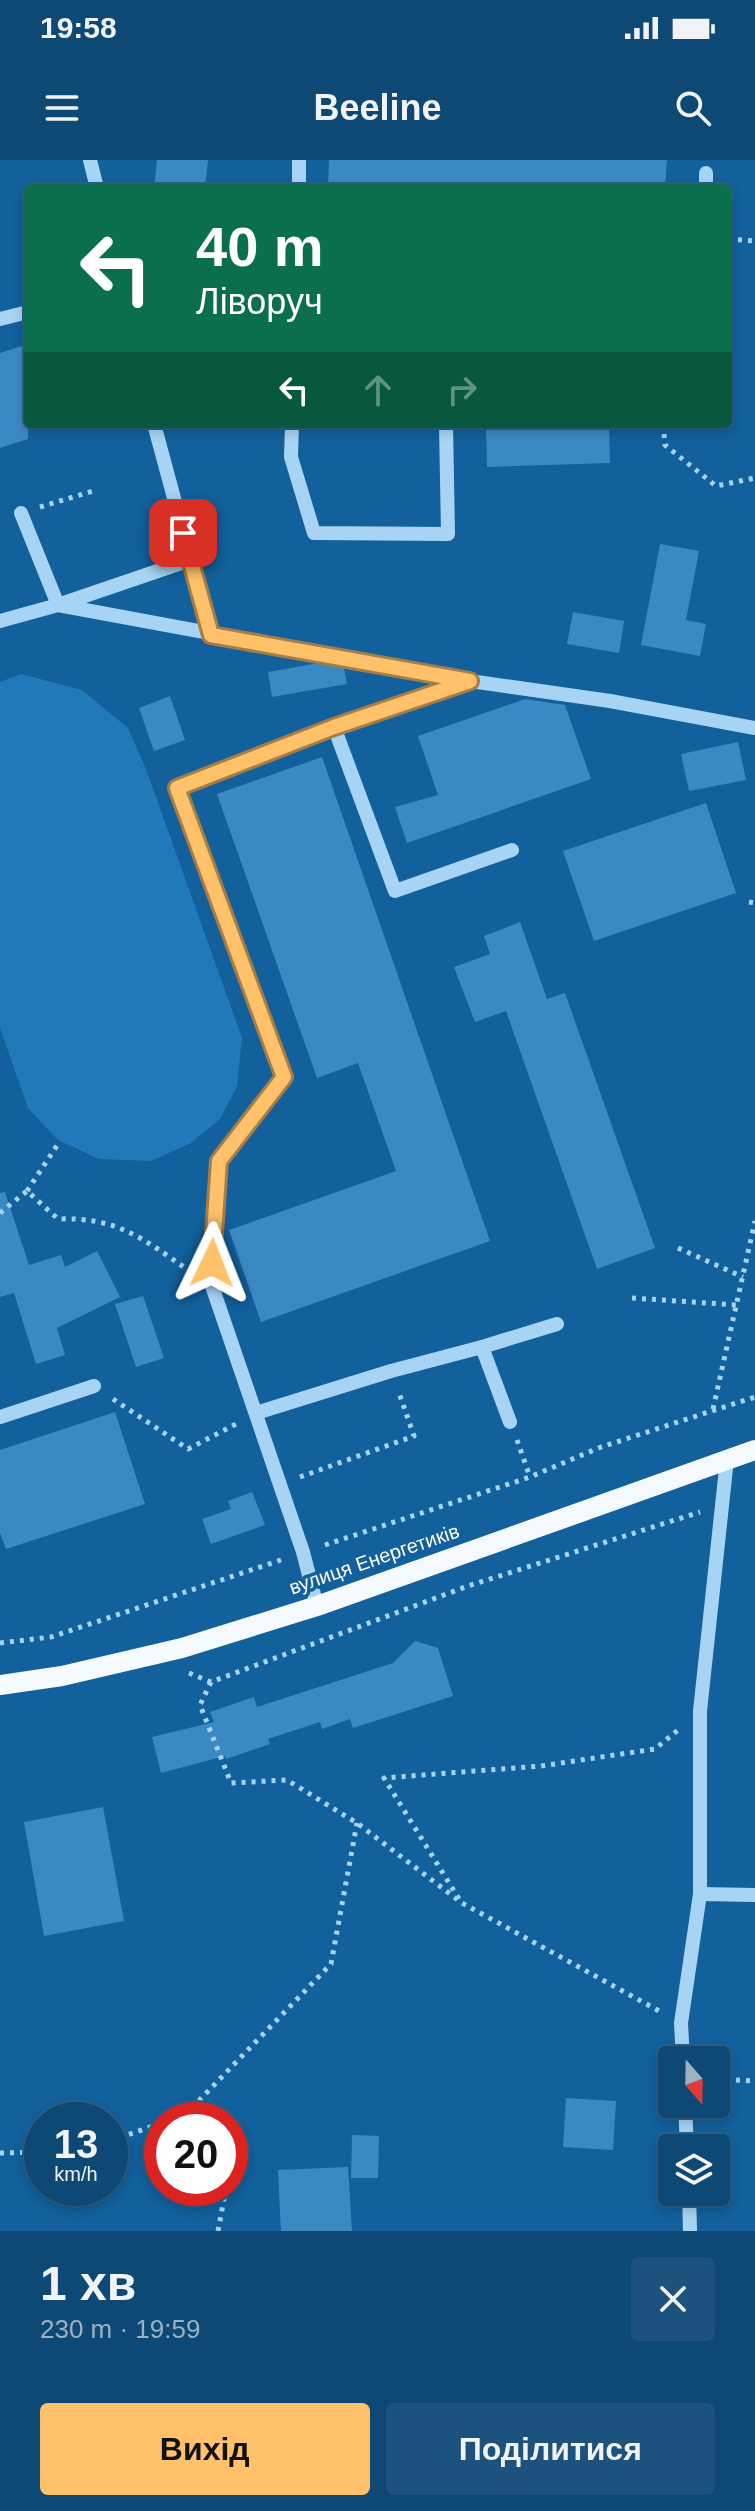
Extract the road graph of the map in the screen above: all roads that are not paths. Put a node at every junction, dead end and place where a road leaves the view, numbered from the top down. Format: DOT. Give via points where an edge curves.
graph roads {
  1 [pos="90,160"];
  2 [pos="299,160"];
  3 [pos="96,184"];
  4 [pos="299,184"];
  5 [pos="24,313"];
  6 [pos="0,319"];
  7 [pos="155,428"];
  8 [pos="292,428"];
  9 [pos="446,428"];
  10 [pos="21,513"];
  11 [pos="190,560"];
  12 [pos="58,605"];
  13 [pos="0,621"];
  14 [pos="211,635"];
  15 [pos="470,681"];
  16 [pos="334,727"];
  17 [pos="755,728"];
  18 [pos="512,850"];
  19 [pos="557,1324"];
  20 [pos="482,1347"];
  21 [pos="94,1386"];
  22 [pos="256,1413"];
  23 [pos="0,1417"];
  24 [pos="510,1422"];
  25 [pos="755,1450"];
  26 [pos="727,1459"];
  27 [pos="317,1606"];
  28 [pos="0,1685"];
  29 [pos="700,1894"];
  30 [pos="755,1895"];
  31 [pos="682,2046"];
  32 [pos="689,2206"];
  33 [pos="690,2231"];
  1 -- 3 [label="street"];
  2 -- 4 [label="street"];
  5 -- 6 [label="street"];
  7 -- 11 [label="street"];
  8 -- 9 [label="street" via="291,457 314,533 448,534"];
  10 -- 12 [label="street"];
  11 -- 12 [label="street"];
  11 -- 14 [label="street"];
  12 -- 13 [label="street"];
  12 -- 14 [label="street"];
  14 -- 15 [label="street"];
  15 -- 16 [label="street"];
  15 -- 17 [label="street"];
  16 -- 18 [label="street" via="395,891"];
  16 -- 22 [label="street" via="177,788 284,1077 219,1161 212,1241 212,1286"];
  19 -- 20 [label="street"];
  20 -- 22 [label="street"];
  20 -- 24 [label="street"];
  21 -- 23 [label="street"];
  22 -- 27 [label="street"];
  25 -- 26 [label="main road, вулиця Енергетиків"];
  26 -- 27 [label="main road, вулиця Енергетиків"];
  26 -- 29 [label="street" via="700,1711"];
  27 -- 28 [label="main road, вулиця Енергетиків" via="144,1658"];
  29 -- 30 [label="street"];
  29 -- 31 [label="street"];
  32 -- 33 [label="street"];
}
